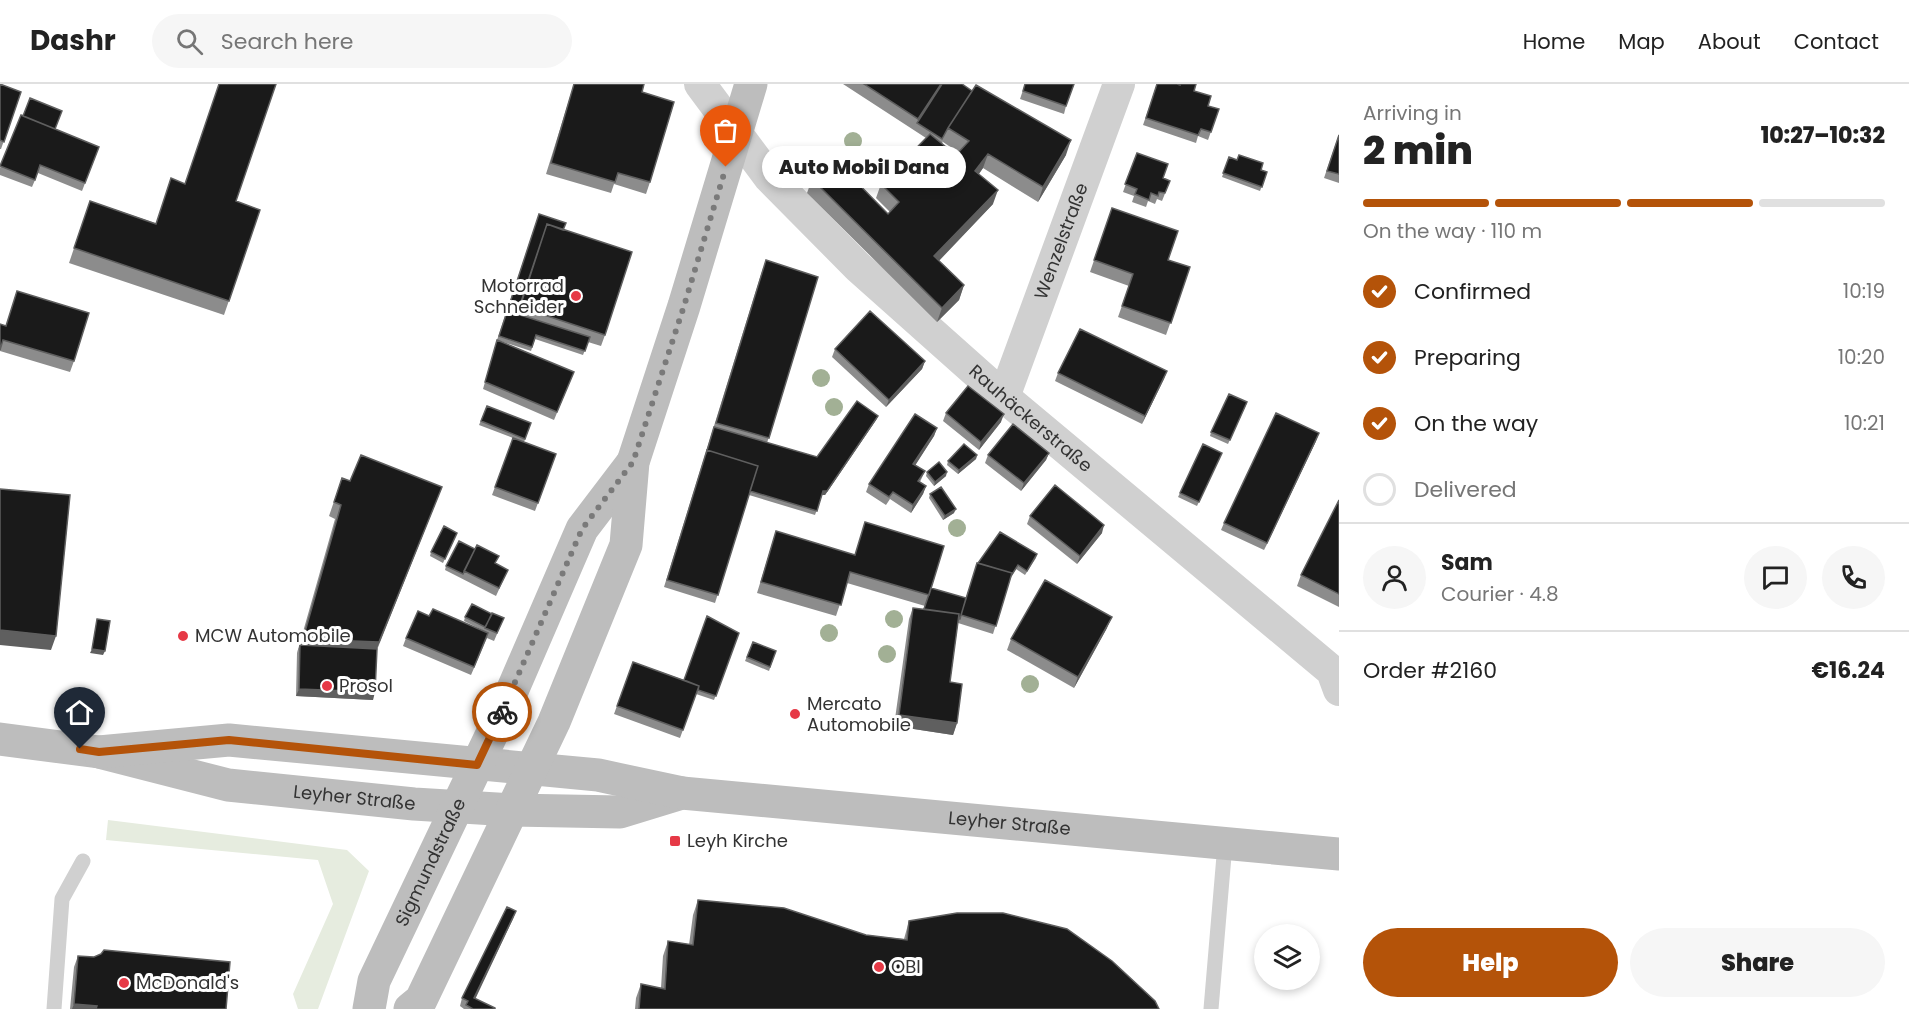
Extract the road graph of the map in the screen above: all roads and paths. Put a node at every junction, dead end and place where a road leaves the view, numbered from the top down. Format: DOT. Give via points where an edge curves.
graph roads {
  1 [pos="700,84"];
  2 [pos="751,84"];
  3 [pos="1119,84"];
  4 [pos="736,131"];
  5 [pos="1004,397"];
  6 [pos="633,462"];
  7 [pos="1339,690"];
  8 [pos="0,739"];
  9 [pos="99,752"];
  10 [pos="477,765"];
  11 [pos="532,769"];
  12 [pos="682,793"];
  13 [pos="457,807"];
  14 [pos="512,810"];
  15 [pos="1225,844"];
  16 [pos="1339,854"];
  17 [pos="83,861"];
  18 [pos="54,1009"];
  19 [pos="369,1009"];
  20 [pos="410,1009"];
  21 [pos="1211,1009"];
  1 -- 4 [label="street, Rauhäckerstraße"];
  2 -- 4 [label="main road, Sigmundstraße"];
  3 -- 5 [label="street, Wenzelstraße"];
  4 -- 5 [label="street, Rauhäckerstraße" via="769,177 808,218"];
  4 -- 6 [label="main road, Sigmundstraße"];
  5 -- 7 [label="street, Rauhäckerstraße" via="1332,671"];
  6 -- 10 [label="main road, Sigmundstraße" via="582,529"];
  6 -- 11 [label="main road, Sigmundstraße" via="626,544"];
  8 -- 9 [label="main road, Leyher Straße"];
  9 -- 10 [label="main road, Leyher Straße" via="229,740"];
  9 -- 13 [label="main road, Leyher Straße" via="228,784"];
  10 -- 11 [label="main road, Leyher Straße"];
  10 -- 13 [label="main road, Sigmundstraße"];
  11 -- 12 [label="main road, Leyher Straße" via="626,778"];
  11 -- 14 [label="main road, Sigmundstraße"];
  12 -- 14 [label="main road, Leyher Straße" via="620,812"];
  12 -- 15 [label="main road, Leyher Straße"];
  13 -- 14 [label="main road, Leyher Straße"];
  13 -- 19 [label="main road, Sigmundstraße" via="375,981"];
  14 -- 20 [label="main road, Sigmundstraße" via="421,1000"];
  15 -- 16 [label="main road, Leyher Straße"];
  15 -- 21 [label="lane"];
  17 -- 18 [label="lane" via="62,899"];
}
